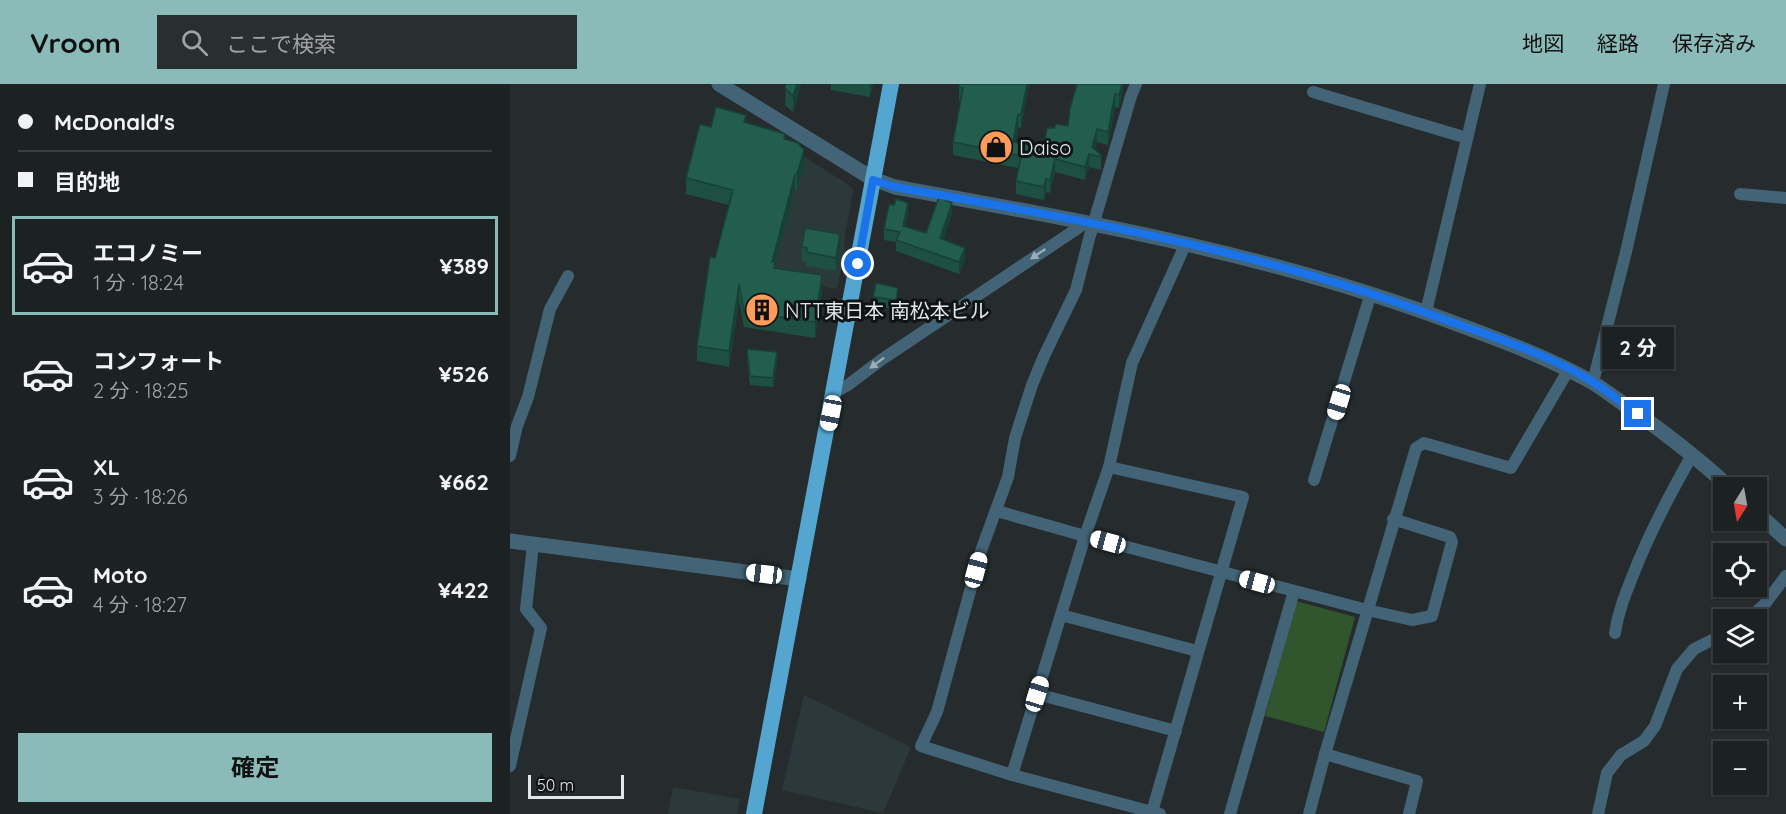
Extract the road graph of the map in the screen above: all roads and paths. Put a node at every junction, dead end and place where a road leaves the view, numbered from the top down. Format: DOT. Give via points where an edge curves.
graph roads {
  1 [pos="719,84"];
  2 [pos="891,84"];
  3 [pos="1136,84"];
  4 [pos="1480,84"];
  5 [pos="1664,84"];
  6 [pos="1313,92"];
  7 [pos="1467,138"];
  8 [pos="873,180"];
  9 [pos="1740,194"];
  10 [pos="1786,198"];
  11 [pos="1090,222"];
  12 [pos="1186,243"];
  13 [pos="568,276"];
  14 [pos="1371,293"];
  15 [pos="1426,312"];
  16 [pos="1569,369"];
  17 [pos="1593,382"];
  18 [pos="835,392"];
  19 [pos="1692,455"];
  20 [pos="510,456"];
  21 [pos="1109,467"];
  22 [pos="1717,477"];
  23 [pos="1314,480"];
  24 [pos="997,511"];
  25 [pos="1394,519"];
  26 [pos="1767,522"];
  27 [pos="1085,536"];
  28 [pos="1786,539"];
  29 [pos="510,542"];
  30 [pos="533,545"];
  31 [pos="1221,572"];
  32 [pos="1786,576"];
  33 [pos="799,579"];
  34 [pos="1294,591"];
  35 [pos="1760,609"];
  36 [pos="1367,610"];
  37 [pos="1061,615"];
  38 [pos="1616,633"];
  39 [pos="1713,640"];
  40 [pos="1197,651"];
  41 [pos="1037,694"];
  42 [pos="1176,731"];
  43 [pos="1325,754"];
  44 [pos="510,766"];
  45 [pos="1012,775"];
  46 [pos="1156,813"];
  47 [pos="754,814"];
  48 [pos="1230,814"];
  49 [pos="1310,814"];
  50 [pos="1409,814"];
  51 [pos="1598,814"];
  1 -- 8 [label="street"];
  2 -- 8 [label="highway"];
  3 -- 11 [label="street"];
  4 -- 7 [label="street"];
  5 -- 17 [label="street"];
  6 -- 7 [label="street"];
  7 -- 15 [label="street"];
  8 -- 11 [label="street"];
  8 -- 18 [label="highway"];
  9 -- 10 [label="street"];
  11 -- 12 [label="street"];
  11 -- 18 [label="street, one-way"];
  11 -- 24 [label="street" via="1077,290 1044,356 1025,406"];
  12 -- 14 [label="street"];
  12 -- 21 [label="street" via="1132,363"];
  13 -- 20 [label="street" via="550,309"];
  14 -- 15 [label="street"];
  14 -- 23 [label="street"];
  15 -- 16 [label="street"];
  16 -- 17 [label="street"];
  16 -- 25 [label="street" via="1511,468 1424,442 1416,448"];
  17 -- 19 [label="street"];
  18 -- 33 [label="highway"];
  19 -- 22 [label="street"];
  19 -- 38 [label="street" via="1639,558 1618,613"];
  21 -- 27 [label="street"];
  21 -- 31 [label="street" via="1243,497"];
  24 -- 27 [label="street"];
  24 -- 45 [label="street" via="981,551 937,712 921,746"];
  25 -- 36 [label="street"];
  25 -- 36 [label="street" via="1450,537 1452,542 1432,616 1412,620"];
  26 -- 28 [label="street"];
  27 -- 31 [label="street"];
  27 -- 37 [label="street"];
  29 -- 30 [label="street"];
  30 -- 33 [label="street"];
  30 -- 44 [label="street" via="526,609 541,628"];
  31 -- 34 [label="street"];
  31 -- 40 [label="street"];
  32 -- 35 [label="street"];
  33 -- 47 [label="highway"];
  34 -- 36 [label="street"];
  34 -- 48 [label="street"];
  36 -- 43 [label="street"];
  37 -- 40 [label="street"];
  37 -- 41 [label="street"];
  39 -- 51 [label="street" via="1694,649 1677,669 1655,726 1644,741 1621,755 1607,773"];
  40 -- 42 [label="street"];
  41 -- 42 [label="street"];
  41 -- 45 [label="street"];
  42 -- 46 [label="street"];
  43 -- 49 [label="street"];
  43 -- 50 [label="street" via="1417,781"];
  45 -- 46 [label="street"];
}
